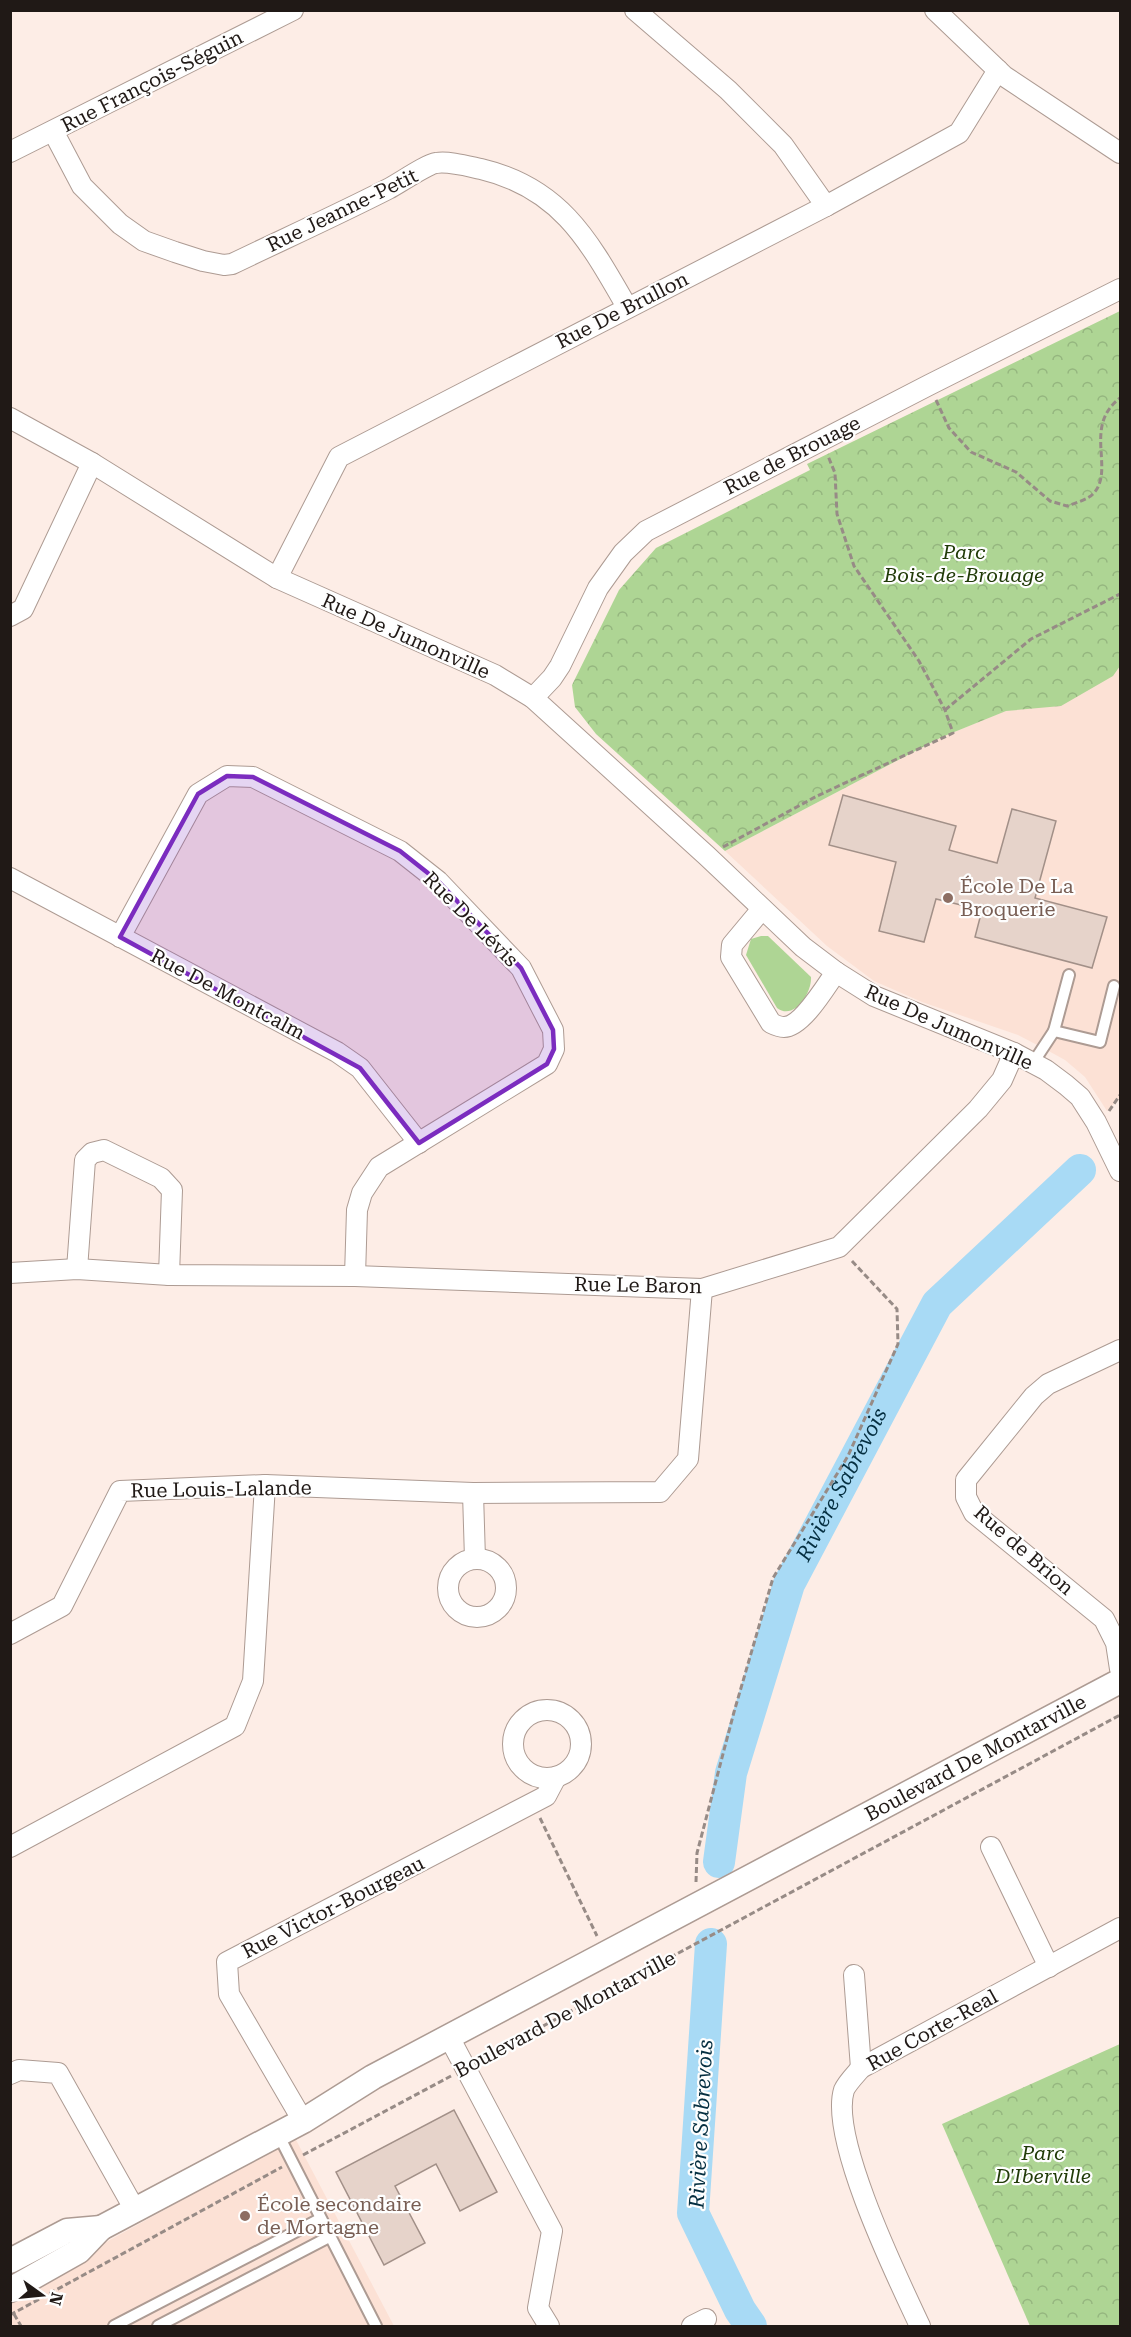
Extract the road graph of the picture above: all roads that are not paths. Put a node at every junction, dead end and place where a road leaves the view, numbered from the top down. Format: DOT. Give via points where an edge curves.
graph roads {
  1 [pos="293,10"];
  2 [pos="635,10"];
  3 [pos="935,10"];
  4 [pos="998,70"];
  5 [pos="52,131"];
  6 [pos="10,152"];
  7 [pos="1120,153"];
  8 [pos="826,206"];
  9 [pos="1120,289"];
  10 [pos="627,307"];
  11 [pos="10,418"];
  12 [pos="92,463"];
  13 [pos="277,578"];
  14 [pos="10,616"];
  15 [pos="533,698"];
  16 [pos="10,878"];
  17 [pos="762,909"];
  18 [pos="120,937"];
  19 [pos="836,972"];
  20 [pos="1069,975"];
  21 [pos="1114,986"];
  22 [pos="1054,1031"];
  23 [pos="1014,1053"];
  24 [pos="1033,1063"];
  25 [pos="419,1143"];
  26 [pos="1120,1171"];
  27 [pos="77,1269"];
  28 [pos="10,1273"];
  29 [pos="169,1275"];
  30 [pos="356,1276"];
  31 [pos="702,1289"];
  32 [pos="1120,1350"];
  33 [pos="265,1485"];
  34 [pos="473,1493"];
  35 [pos="475,1559"];
  36 [pos="10,1634"];
  37 [pos="1120,1669"];
  38 [pos="1120,1681"];
  39 [pos="556,1777"];
  40 [pos="10,1847"];
  41 [pos="991,1847"];
  42 [pos="1120,1928"];
  43 [pos="1049,1966"];
  44 [pos="854,1976"];
  45 [pos="449,2037"];
  46 [pos="861,2068"];
  47 [pos="10,2074"];
  48 [pos="303,2121"];
  49 [pos="278,2134"];
  50 [pos="135,2210"];
  51 [pos="320,2219"];
  52 [pos="101,2228"];
  53 [pos="328,2237"];
  54 [pos="10,2261"];
  55 [pos="10,2290"];
  56 [pos="546,2325"];
  57 [pos="114,2326"];
  58 [pos="158,2326"];
  59 [pos="376,2326"];
  60 [pos="920,2326"];
  1 -- 5 [label="street, Rue François-Séguin"];
  2 -- 8 [label="street" via="728,90 783,145"];
  3 -- 4 [label="street"];
  4 -- 7 [label="street"];
  4 -- 8 [label="street, Rue De Brullon" via="959,133"];
  5 -- 6 [label="street, Rue François-Séguin"];
  5 -- 10 [label="street, Rue Jeanne-Petit" via="82,186 120,224 144,241 224,265 308,228 434,163 494,172 539,193 583,234"];
  8 -- 10 [label="street, Rue De Brullon"];
  9 -- 15 [label="street, Rue de Brouage" via="646,531 623,553 598,588 560,666"];
  10 -- 13 [label="street, Rue De Brullon" via="339,457"];
  11 -- 12 [label="street, Rue De Jumonville"];
  12 -- 13 [label="street, Rue De Jumonville"];
  12 -- 14 [label="street" via="23,609"];
  13 -- 15 [label="street, Rue De Jumonville" via="495,675"];
  15 -- 17 [label="street, Rue De Jumonville"];
  16 -- 18 [label="street, Rue De Montcalm"];
  17 -- 19 [label="street, Rue De Jumonville"];
  17 -- 19 [label="street" via="732,945 731,957 771,1023 783,1028 793,1025"];
  18 -- 25 [label="street, Rue De Montcalm" via="337,1052 360,1068"];
  18 -- 25 [label="street, Rue De Lévis" via="198,794 227,776 253,777 400,851 438,881 521,968 553,1030 554,1049 547,1064"];
  19 -- 23 [label="street, Rue De Jumonville" via="874,996"];
  20 -- 22 [label="lane"];
  21 -- 22 [label="lane" via="1100,1042"];
  22 -- 24 [label="lane"];
  23 -- 24 [label="street, Rue De Jumonville"];
  23 -- 31 [label="street, Rue Le Baron" via="1002,1080 978,1109 839,1247"];
  24 -- 26 [label="street, Rue De Jumonville" via="1080,1098"];
  25 -- 30 [label="street, Rue De Lévis" via="380,1167 362,1193 357,1210"];
  27 -- 28 [label="street, Rue Le Baron"];
  27 -- 29 [label="street, Rue Le Baron"];
  27 -- 29 [label="street" via="85,1160 104,1150 161,1178 172,1190"];
  29 -- 30 [label="street, Rue Le Baron"];
  30 -- 31 [label="street, Rue Le Baron"];
  31 -- 34 [label="street, Rue Louis-Lalande" via="688,1459 660,1492"];
  32 -- 37 [label="street, Rue de Brion" via="1048,1384 966,1480 966,1497 974,1513 1104,1619 1116,1643"];
  33 -- 34 [label="street, Rue Louis-Lalande"];
  33 -- 36 [label="street, Rue Louis-Lalande" via="120,1491 62,1606"];
  33 -- 40 [label="street" via="253,1681 235,1726"];
  34 -- 35 [label="street"];
  38 -- 45 [label="street, Boulevard De Montarville"];
  39 -- 48 [label="street, Rue Victor-Bourgeau" via="546,1796 227,1962 229,1994"];
  41 -- 43 [label="street"];
  42 -- 43 [label="street, Rue Corte-Real"];
  43 -- 46 [label="street, Rue Corte-Real"];
  44 -- 46 [label="street"];
  45 -- 48 [label="street, Boulevard De Montarville" via="373,2077"];
  45 -- 56 [label="street" via="552,2231 538,2308"];
  46 -- 60 [label="street, Rue Corte-Real" via="844,2090 843,2122 853,2168"];
  47 -- 50 [label="street" via="19,2070 58,2073"];
  48 -- 49 [label="street, Boulevard De Montarville"];
  49 -- 50 [label="street, Boulevard De Montarville"];
  49 -- 51 [label="lane"];
  50 -- 52 [label="street, Boulevard De Montarville"];
  51 -- 53 [label="lane"];
  51 -- 57 [label="lane"];
  52 -- 54 [label="street, Boulevard De Montarville" via="67,2232"];
  52 -- 55 [label="street, Boulevard De Montarville" via="79,2251"];
  53 -- 58 [label="lane"];
  53 -- 59 [label="lane"];
}
